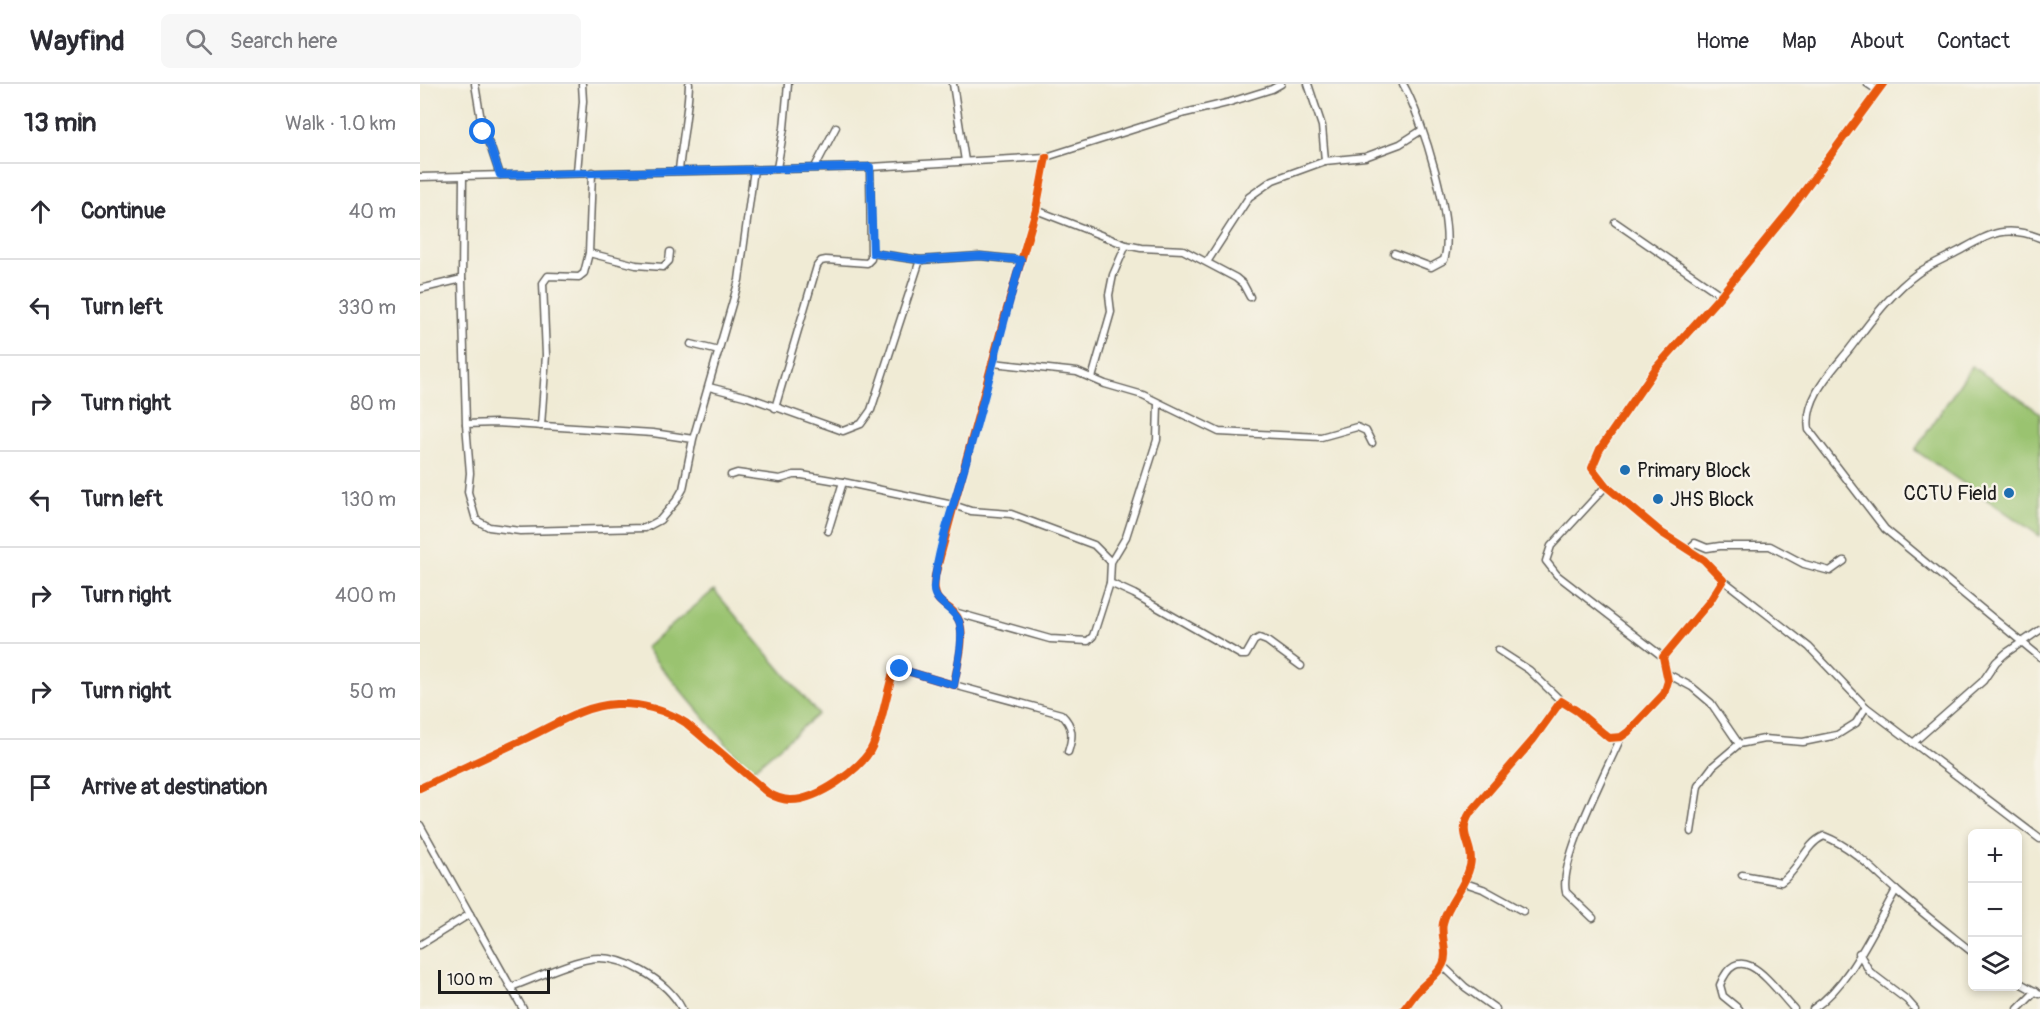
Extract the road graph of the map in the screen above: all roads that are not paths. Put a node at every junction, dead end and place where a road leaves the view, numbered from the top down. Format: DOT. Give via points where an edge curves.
graph roads {
  1 [pos="475,84"];
  2 [pos="582,84"];
  3 [pos="690,84"];
  4 [pos="788,84"];
  5 [pos="953,84"];
  6 [pos="1281,84"];
  7 [pos="1308,84"];
  8 [pos="1403,84"];
  9 [pos="1868,84"];
  10 [pos="1883,84"];
  11 [pos="1877,90"];
  12 [pos="836,127"];
  13 [pos="1422,130"];
  14 [pos="1046,157"];
  15 [pos="966,161"];
  16 [pos="1325,161"];
  17 [pos="815,167"];
  18 [pos="870,167"];
  19 [pos="777,168"];
  20 [pos="754,169"];
  21 [pos="679,170"];
  22 [pos="577,172"];
  23 [pos="592,172"];
  24 [pos="500,175"];
  25 [pos="463,176"];
  26 [pos="420,177"];
  27 [pos="1036,210"];
  28 [pos="1615,222"];
  29 [pos="2040,238"];
  30 [pos="1126,244"];
  31 [pos="670,252"];
  32 [pos="1394,252"];
  33 [pos="589,253"];
  34 [pos="873,253"];
  35 [pos="920,260"];
  36 [pos="1021,260"];
  37 [pos="1208,262"];
  38 [pos="462,279"];
  39 [pos="420,289"];
  40 [pos="1721,295"];
  41 [pos="1250,297"];
  42 [pos="691,344"];
  43 [pos="719,351"];
  44 [pos="993,363"];
  45 [pos="1092,378"];
  46 [pos="709,387"];
  47 [pos="1158,403"];
  48 [pos="775,408"];
  49 [pos="466,424"];
  50 [pos="541,426"];
  51 [pos="693,439"];
  52 [pos="1372,443"];
  53 [pos="731,475"];
  54 [pos="843,482"];
  55 [pos="1606,486"];
  56 [pos="953,505"];
  57 [pos="828,531"];
  58 [pos="1688,550"];
  59 [pos="1844,561"];
  60 [pos="1111,562"];
  61 [pos="1723,580"];
  62 [pos="1110,584"];
  63 [pos="953,612"];
  64 [pos="2040,630"];
  65 [pos="2020,643"];
  66 [pos="1498,650"];
  67 [pos="1663,657"];
  68 [pos="2040,657"];
  69 [pos="1301,666"];
  70 [pos="1666,673"];
  71 [pos="954,685"];
  72 [pos="1561,701"];
  73 [pos="1866,707"];
  74 [pos="1621,737"];
  75 [pos="1913,743"];
  76 [pos="1739,744"];
  77 [pos="1068,752"];
  78 [pos="420,788"];
  79 [pos="420,825"];
  80 [pos="1691,832"];
  81 [pos="2040,839"];
  82 [pos="1742,875"];
  83 [pos="1466,883"];
  84 [pos="1896,890"];
  85 [pos="1523,911"];
  86 [pos="470,914"];
  87 [pos="1593,918"];
  88 [pos="420,945"];
  89 [pos="1968,949"];
  90 [pos="1859,953"];
  91 [pos="1443,966"];
  92 [pos="2022,984"];
  93 [pos="511,987"];
  94 [pos="2038,992"];
  95 [pos="520,1008"];
  96 [pos="682,1009"];
  97 [pos="1404,1009"];
  98 [pos="1496,1009"];
  99 [pos="1738,1009"];
  100 [pos="1794,1009"];
  101 [pos="1813,1009"];
  102 [pos="1915,1009"];
  103 [pos="2018,1009"];
  1 -- 24 [label="street" via="483,132"];
  2 -- 22 [label="street"];
  3 -- 21 [label="street"];
  4 -- 19 [label="street"];
  5 -- 15 [label="street"];
  6 -- 14 [label="street"];
  7 -- 16 [label="street" via="1322,126"];
  8 -- 13 [label="street"];
  9 -- 11 [label="street"];
  10 -- 11 [label="street"];
  11 -- 40 [label="street" via="1791,209"];
  12 -- 17 [label="street"];
  13 -- 16 [label="street" via="1400,144 1365,157"];
  13 -- 32 [label="street" via="1445,210 1448,248 1444,260 1431,267"];
  14 -- 15 [label="street"];
  14 -- 27 [label="street"];
  15 -- 18 [label="street"];
  16 -- 37 [label="street" via="1274,180 1249,197"];
  17 -- 18 [label="street"];
  17 -- 19 [label="street"];
  18 -- 34 [label="street"];
  19 -- 20 [label="street"];
  20 -- 21 [label="street"];
  20 -- 43 [label="street" via="739,280"];
  21 -- 23 [label="street"];
  22 -- 23 [label="street"];
  22 -- 24 [label="street"];
  23 -- 33 [label="street"];
  24 -- 25 [label="street"];
  25 -- 26 [label="street"];
  25 -- 38 [label="street"];
  27 -- 30 [label="street"];
  27 -- 36 [label="street"];
  28 -- 40 [label="street"];
  29 -- 65 [label="street" via="2021,230 2002,231 1919,273 1888,300 1832,370 1807,419 1809,430 1885,529"];
  30 -- 37 [label="street" via="1183,250"];
  30 -- 45 [label="street" via="1113,274 1111,312"];
  31 -- 33 [label="street" via="663,267 636,265"];
  33 -- 50 [label="street" via="584,273 579,277 548,276 543,283 546,355"];
  34 -- 35 [label="street"];
  34 -- 48 [label="street" via="867,262 820,261"];
  35 -- 36 [label="street" via="980,256"];
  35 -- 48 [label="street" via="871,410 861,424 843,431"];
  36 -- 44 [label="street"];
  37 -- 41 [label="street" via="1236,278"];
  38 -- 39 [label="street"];
  38 -- 49 [label="street"];
  40 -- 55 [label="street" via="1656,368 1599,449 1592,468"];
  42 -- 43 [label="street"];
  43 -- 46 [label="street"];
  44 -- 45 [label="street" via="1077,372"];
  44 -- 56 [label="street"];
  45 -- 47 [label="street"];
  46 -- 48 [label="street"];
  46 -- 51 [label="street"];
  47 -- 52 [label="street" via="1220,432 1321,437 1357,427 1366,431"];
  47 -- 60 [label="street" via="1157,440 1126,537"];
  49 -- 50 [label="street"];
  49 -- 51 [label="street" via="468,492 476,519 489,527 520,531 645,528 660,520 683,489"];
  50 -- 51 [label="street"];
  53 -- 54 [label="street" via="780,479 802,475"];
  54 -- 56 [label="street"];
  54 -- 57 [label="street"];
  55 -- 58 [label="street"];
  55 -- 67 [label="street" via="1551,546 1546,561 1557,575"];
  56 -- 60 [label="street" via="971,511 1011,514 1094,545"];
  56 -- 63 [label="street" via="934,590 936,597"];
  58 -- 59 [label="street" via="1695,543 1707,549 1770,546 1830,572"];
  58 -- 61 [label="street"];
  60 -- 62 [label="street"];
  61 -- 67 [label="street"];
  61 -- 73 [label="street" via="1809,647"];
  62 -- 63 [label="street" via="1088,641 1050,639"];
  62 -- 69 [label="street" via="1241,655 1246,655 1259,638"];
  63 -- 71 [label="street" via="960,622 961,636"];
  64 -- 65 [label="street"];
  65 -- 68 [label="street"];
  65 -- 75 [label="street"];
  66 -- 72 [label="street" via="1529,670"];
  67 -- 70 [label="street"];
  70 -- 74 [label="street" via="1664,694"];
  70 -- 76 [label="street" via="1711,703"];
  71 -- 77 [label="street" via="1061,714 1072,732"];
  71 -- 78 [label="street" via="896,670 872,747 864,759 824,790 792,801 768,793 674,715 615,704 565,720"];
  72 -- 74 [label="street" via="1609,738"];
  72 -- 83 [label="street" via="1466,820 1464,837 1471,858"];
  73 -- 75 [label="street"];
  73 -- 76 [label="street" via="1856,723 1837,735 1803,742 1764,739"];
  74 -- 87 [label="street" via="1570,853 1565,875 1566,892"];
  75 -- 81 [label="street"];
  76 -- 80 [label="street" via="1713,766 1698,786"];
  79 -- 86 [label="street"];
  82 -- 84 [label="street" via="1781,882 1792,874 1815,840 1824,836 1875,869"];
  83 -- 85 [label="street"];
  83 -- 91 [label="street" via="1443,922"];
  84 -- 89 [label="street"];
  84 -- 90 [label="street"];
  86 -- 88 [label="street"];
  86 -- 93 [label="street"];
  90 -- 101 [label="street" via="1837,988"];
  90 -- 102 [label="street" via="1870,972"];
  91 -- 97 [label="street"];
  91 -- 98 [label="street"];
  92 -- 94 [label="street"];
  93 -- 95 [label="street"];
  93 -- 96 [label="street" via="589,959 604,958 660,981"];
  94 -- 103 [label="street"];
  99 -- 100 [label="street" via="1723,996 1720,985 1736,964 1747,963"];
}
